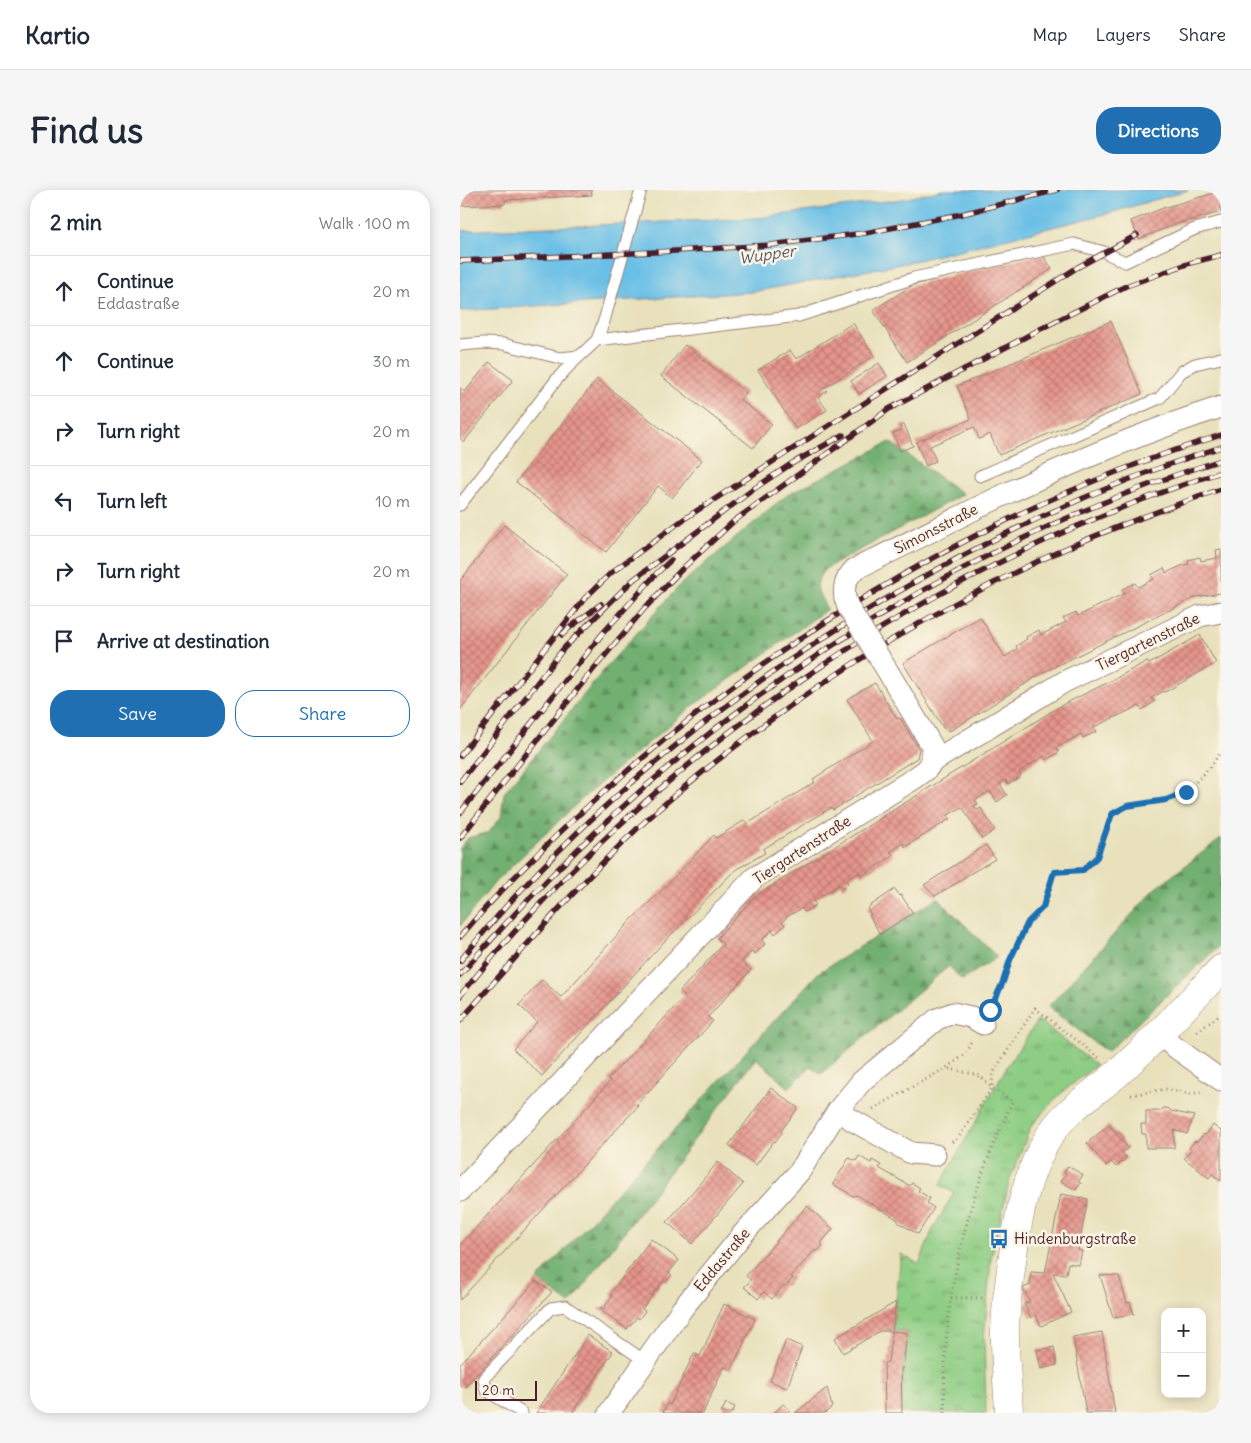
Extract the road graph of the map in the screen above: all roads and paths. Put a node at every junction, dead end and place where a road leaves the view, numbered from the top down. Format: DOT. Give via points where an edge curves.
graph roads {
  1 [pos="640,193"];
  2 [pos="1221,222"];
  3 [pos="597,340"];
  4 [pos="460,345"];
  5 [pos="579,356"];
  6 [pos="1221,358"];
  7 [pos="1221,407"];
  8 [pos="980,476"];
  9 [pos="460,505"];
  10 [pos="1221,612"];
  11 [pos="1221,752"];
  12 [pos="932,762"];
  13 [pos="1221,969"];
  14 [pos="1221,1014"];
  15 [pos="1214,1018"];
  16 [pos="979,1031"];
  17 [pos="1159,1034"];
  18 [pos="1099,1058"];
  19 [pos="946,1068"];
  20 [pos="1213,1086"];
  21 [pos="992,1088"];
  22 [pos="1127,1096"];
  23 [pos="845,1115"];
  24 [pos="935,1155"];
  25 [pos="460,1191"];
  26 [pos="951,1298"];
  27 [pos="1007,1298"];
  28 [pos="645,1361"];
  29 [pos="522,1413"];
  30 [pos="609,1413"];
  31 [pos="944,1413"];
  32 [pos="1009,1413"];
  1 -- 3 [label="lane"];
  2 -- 3 [label="lane" via="1195,229 1125,262 1074,244 914,278 799,316"];
  3 -- 5 [label="lane"];
  4 -- 5 [label="lane" via="503,344 560,358"];
  5 -- 9 [label="lane" via="557,379"];
  6 -- 8 [label="lane" via="1195,364 1181,372 1160,398"];
  7 -- 12 [label="street, Simonsstraße, bridge" via="1070,465 849,574 844,586 848,607 932,746"];
  10 -- 12 [label="street, Tiergartenstraße" via="1200,616 1064,682"];
  11 -- 16 [label="path" via="1186,792 1166,800 1127,806 1112,814 1097,857 1083,870 1054,872 1043,907 1028,922"];
  12 -- 25 [label="street, Tiergartenstraße" via="915,778 754,878"];
  13 -- 17 [label="street"];
  14 -- 15 [label="path"];
  16 -- 19 [label="path" via="966,1054"];
  16 -- 23 [label="street, Eddastraße" via="971,1017 953,1014 937,1019 862,1082"];
  17 -- 20 [label="street"];
  17 -- 27 [label="street" via="1074,1108 1052,1131 1038,1155 1022,1206"];
  18 -- 21 [label="path" via="1035,1008 993,1073"];
  19 -- 21 [label="path" via="980,1076"];
  19 -- 23 [label="path"];
  20 -- 22 [label="path" via="1190,1094 1165,1090"];
  21 -- 24 [label="path" via="958,1138"];
  21 -- 26 [label="path" via="1013,1101 967,1219"];
  23 -- 24 [label="street" via="911,1153"];
  23 -- 28 [label="street, Eddastraße" via="682,1308"];
  26 -- 27 [label="path"];
  26 -- 31 [label="path"];
  27 -- 32 [label="street" via="1005,1328"];
  28 -- 29 [label="lane" via="565,1306 550,1308 484,1378 486,1390"];
  28 -- 30 [label="street, Eddastraße"];
}
